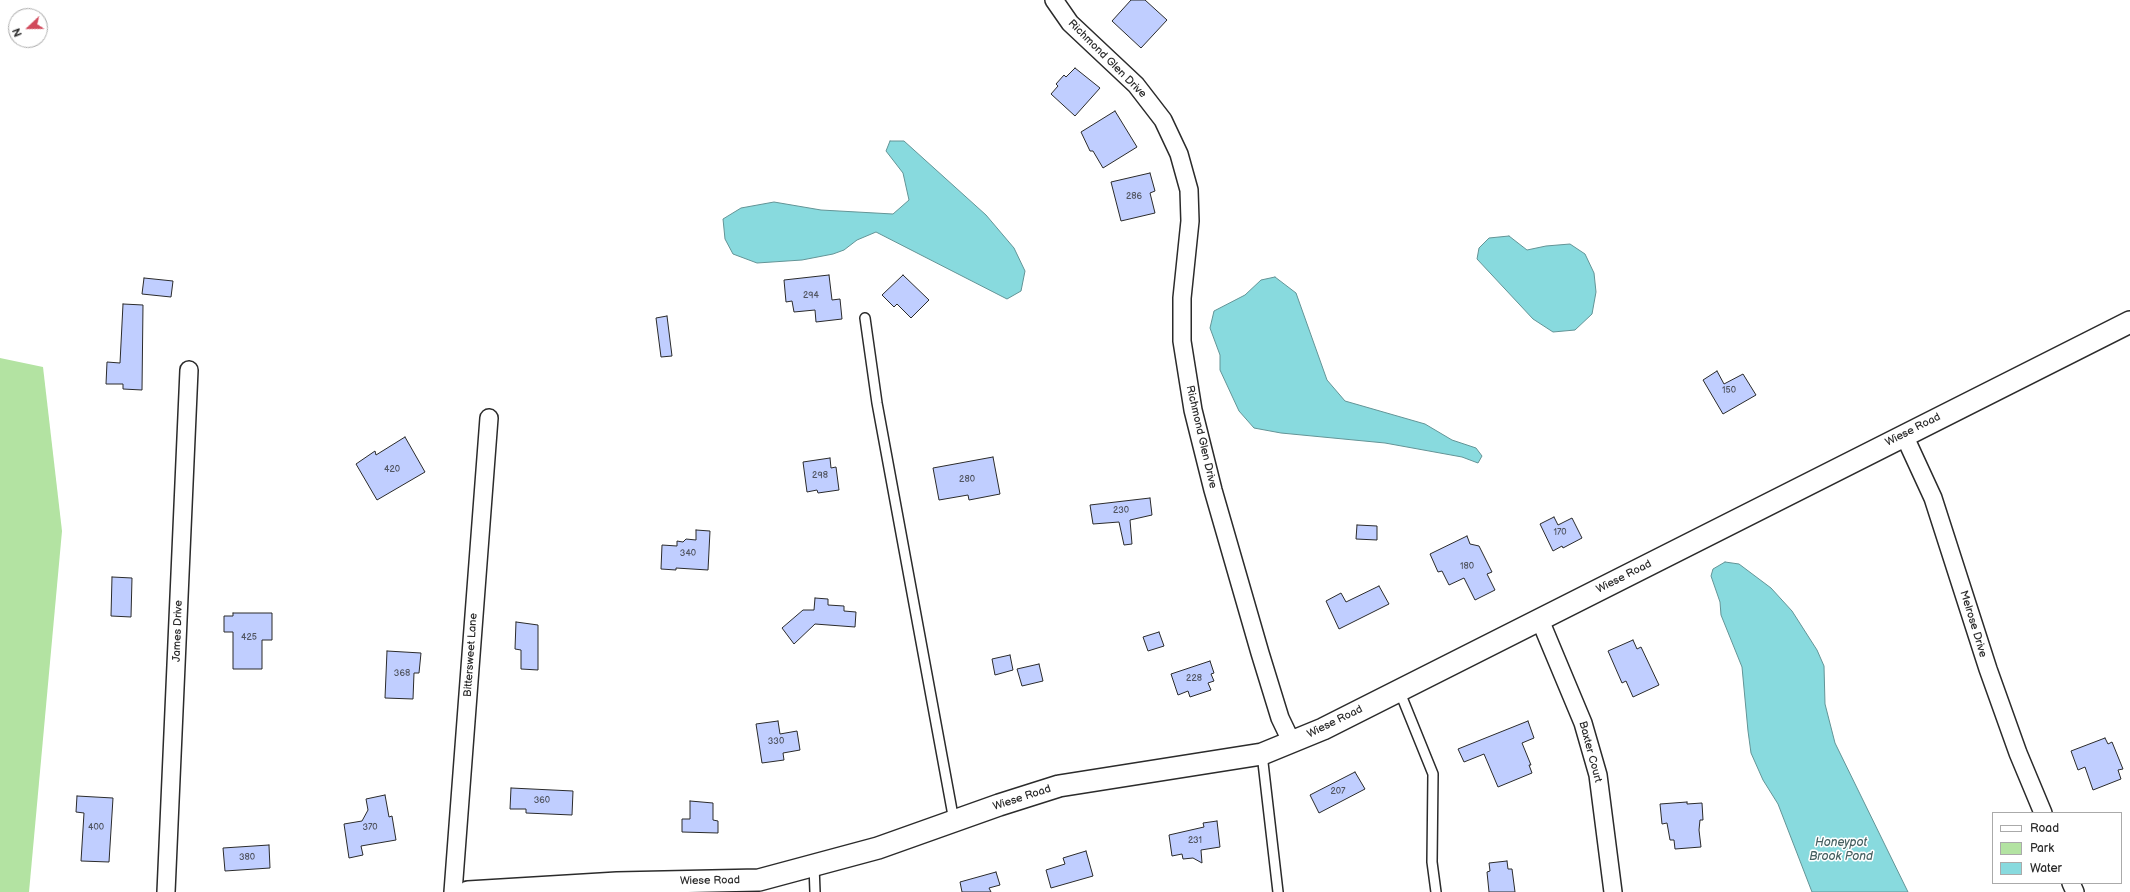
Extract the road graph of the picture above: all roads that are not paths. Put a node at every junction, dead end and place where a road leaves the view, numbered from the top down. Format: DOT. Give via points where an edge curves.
graph roads {
  1 [pos="1054,0"];
  2 [pos="865,318"];
  3 [pos="2130,322"];
  4 [pos="189,370"];
  5 [pos="489,418"];
  6 [pos="1904,435"];
  7 [pos="1540,620"];
  8 [pos="1400,690"];
  9 [pos="1292,743"];
  10 [pos="1262,754"];
  11 [pos="2042,812"];
  12 [pos="954,821"];
  13 [pos="814,865"];
  14 [pos="166,892"];
  15 [pos="453,892"];
  16 [pos="468,892"];
  17 [pos="815,892"];
  18 [pos="1278,892"];
  19 [pos="1436,892"];
  20 [pos="1613,892"];
  1 -- 9 [label="street, Richmond Glen Drive" via="1070,23 1136,86 1163,120 1179,154 1189,190 1190,221 1182,298 1182,341 1193,410 1260,653 1280,718"];
  2 -- 12 [label="lane" via="876,403"];
  3 -- 6 [label="street, Wiese Road"];
  4 -- 14 [label="street, James Drive"];
  5 -- 15 [label="street, Bittersweet Lane"];
  6 -- 7 [label="street, Wiese Road"];
  6 -- 11 [label="street, Melrose Drive" via="1933,498 1988,669"];
  7 -- 8 [label="street, Wiese Road"];
  7 -- 20 [label="street, Baxter Court" via="1583,723 1598,775"];
  8 -- 9 [label="street, Wiese Road"];
  8 -- 19 [label="lane" via="1433,774 1432,862"];
  9 -- 10 [label="street, Wiese Road"];
  10 -- 12 [label="street, Wiese Road" via="1059,786"];
  10 -- 18 [label="lane"];
  12 -- 13 [label="street, Wiese Road" via="878,848"];
  13 -- 16 [label="street, Wiese Road" via="759,880 617,883"];
  13 -- 17 [label="lane"];
}
